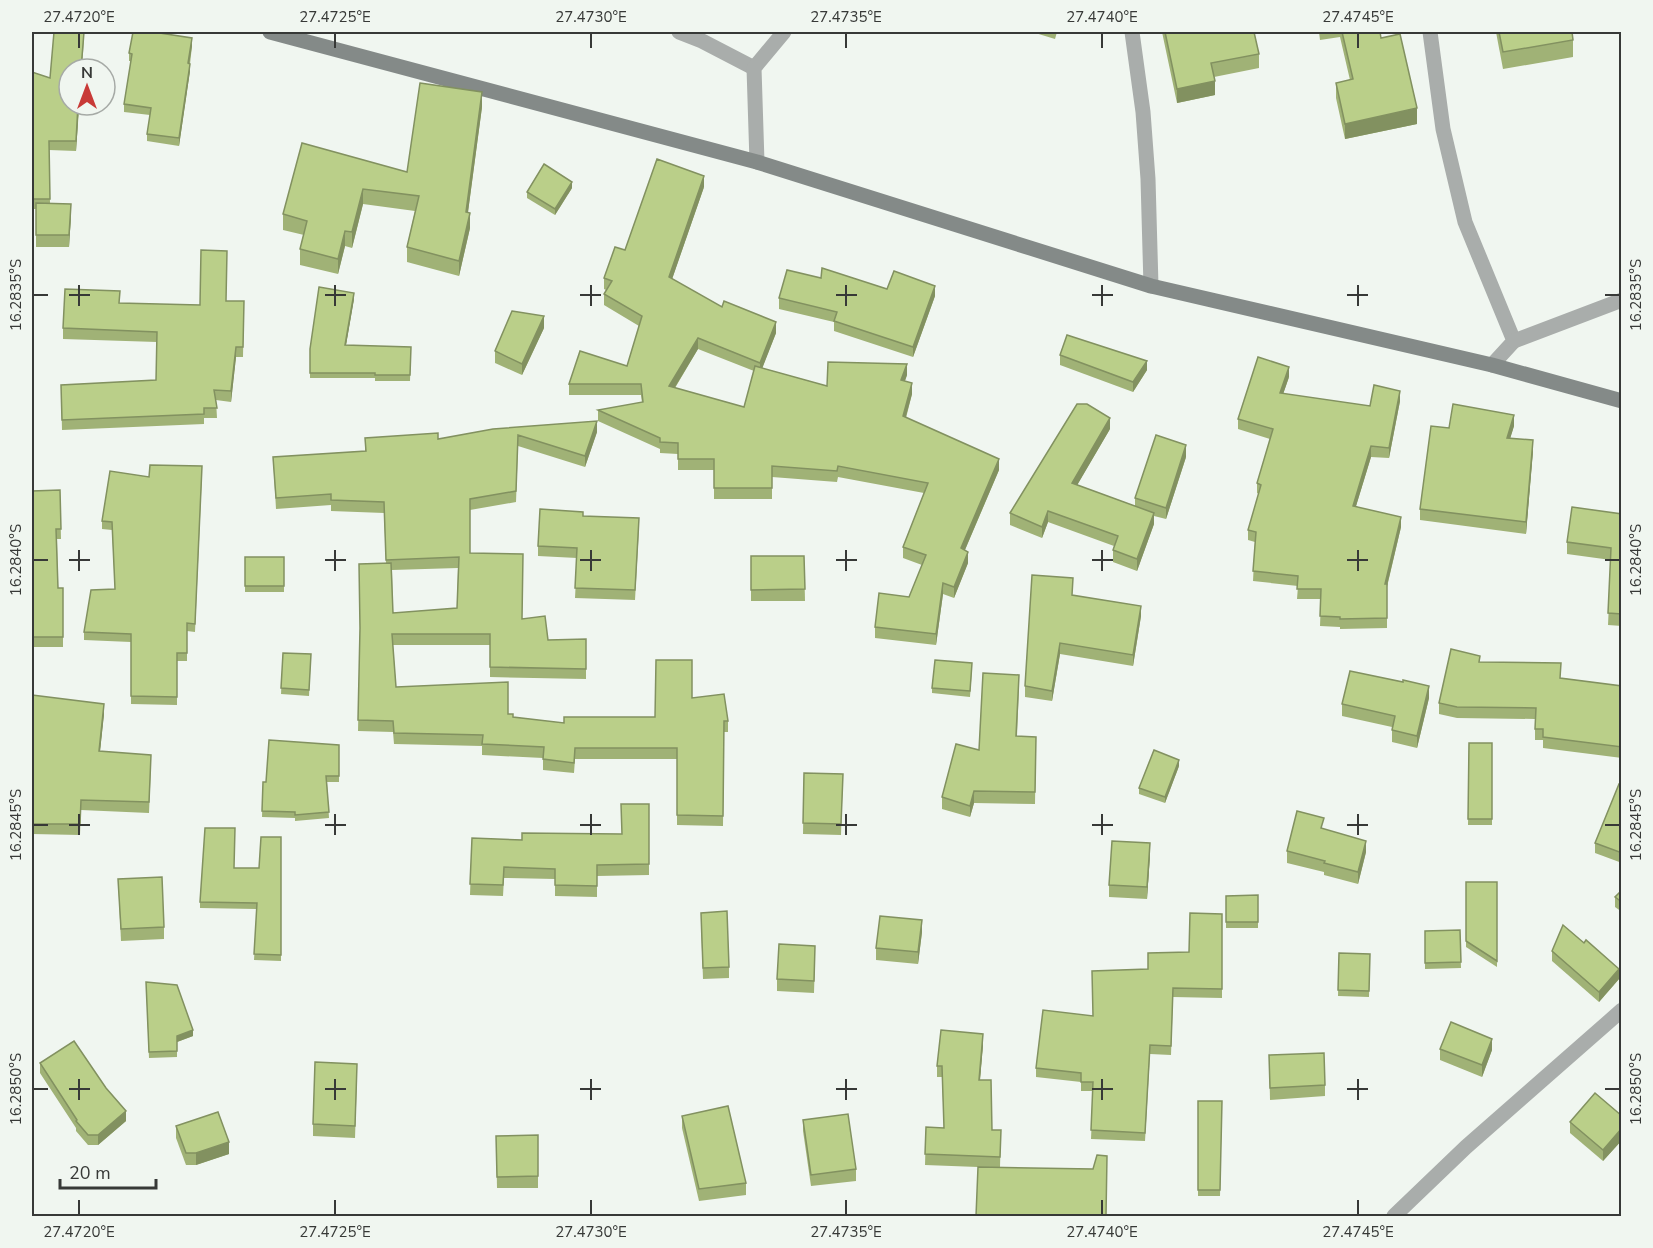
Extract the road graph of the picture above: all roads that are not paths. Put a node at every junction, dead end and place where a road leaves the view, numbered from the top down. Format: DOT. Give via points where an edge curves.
graph roads {
  1 [pos="270,32"];
  2 [pos="679,32"];
  3 [pos="784,32"];
  4 [pos="1131,32"];
  5 [pos="1430,32"];
  6 [pos="754,68"];
  7 [pos="757,162"];
  8 [pos="1151,286"];
  9 [pos="1622,300"];
  10 [pos="1514,341"];
  11 [pos="1492,365"];
  12 [pos="1622,401"];
  13 [pos="1622,1010"];
  14 [pos="1394,1216"];
  1 -- 7 [label="street"];
  2 -- 6 [label="street"];
  3 -- 6 [label="street"];
  4 -- 8 [label="street" via="1145,134"];
  5 -- 10 [label="street" via="1443,129 1465,222"];
  6 -- 7 [label="street"];
  7 -- 8 [label="street"];
  8 -- 11 [label="street"];
  9 -- 10 [label="street"];
  10 -- 11 [label="street"];
  11 -- 12 [label="street"];
  13 -- 14 [label="street"];
}
